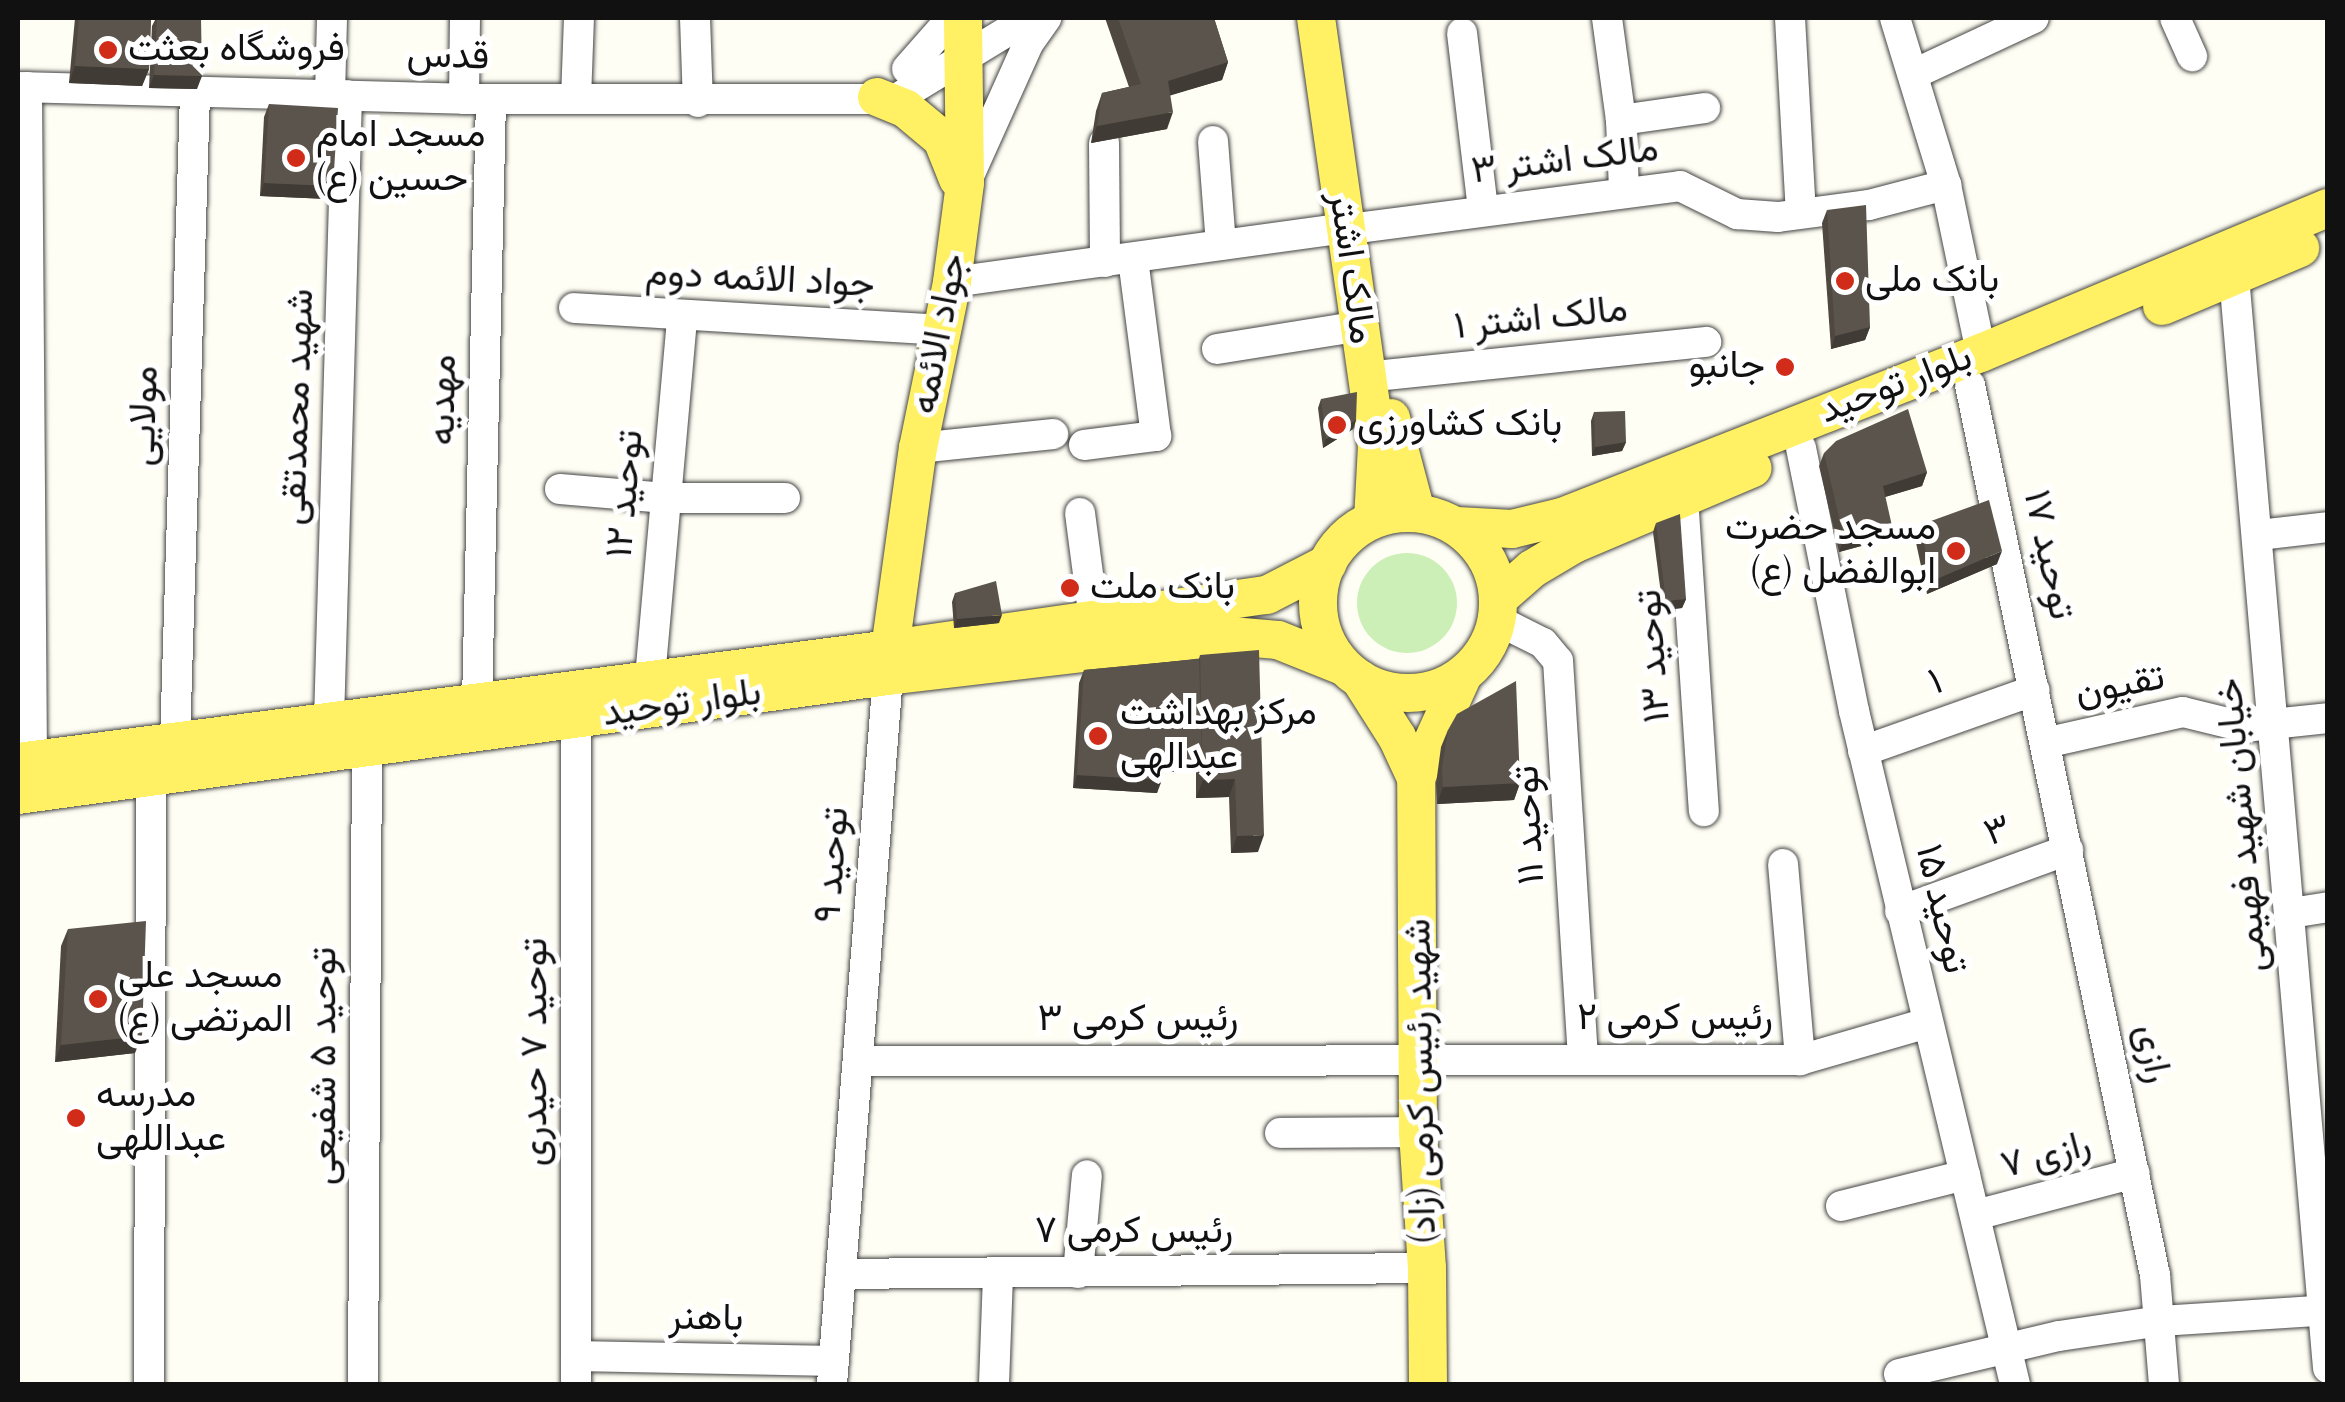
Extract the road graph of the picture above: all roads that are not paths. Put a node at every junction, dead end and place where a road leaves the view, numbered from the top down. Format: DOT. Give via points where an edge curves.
graph roads {
  1 [pos="332,18"];
  2 [pos="465,18"];
  3 [pos="579,18"];
  4 [pos="695,18"];
  5 [pos="1030,18"];
  6 [pos="1046,18"];
  7 [pos="1316,18"];
  8 [pos="1334,18"];
  9 [pos="1607,18"];
  10 [pos="1790,18"];
  11 [pos="1896,18"];
  12 [pos="2034,18"];
  13 [pos="2175,18"];
  14 [pos="967,29"];
  15 [pos="1462,33"];
  16 [pos="148,54"];
  17 [pos="2192,56"];
  18 [pos="1914,74"];
  19 [pos="22,88"];
  20 [pos="147,91"];
  21 [pos="195,93"];
  22 [pos="338,95"];
  23 [pos="877,97"];
  24 [pos="477,99"];
  25 [pos="576,99"];
  26 [pos="698,102"];
  27 [pos="1706,108"];
  28 [pos="1621,120"];
  29 [pos="1213,141"];
  30 [pos="1104,143"];
  31 [pos="1946,184"];
  32 [pos="1624,190"];
  33 [pos="964,194"];
  34 [pos="2328,208"];
  35 [pos="1483,210"];
  36 [pos="1801,212"];
  37 [pos="1355,227"];
  38 [pos="2328,236"];
  39 [pos="1221,245"];
  40 [pos="1119,260"];
  41 [pos="2234,276"];
  42 [pos="952,282"];
  43 [pos="24,290"];
  44 [pos="574,308"];
  45 [pos="682,317"];
  46 [pos="1360,326"];
  47 [pos="941,330"];
  48 [pos="1706,342"];
  49 [pos="1217,349"];
  50 [pos="1976,369"];
  51 [pos="1384,375"];
  52 [pos="1053,434"];
  53 [pos="1084,446"];
  54 [pos="918,448"];
  55 [pos="1801,448"];
  56 [pos="560,489"];
  57 [pos="1683,497"];
  58 [pos="666,498"];
  59 [pos="785,498"];
  60 [pos="1416,512"];
  61 [pos="1080,513"];
  62 [pos="1373,519"];
  63 [pos="1457,526"];
  64 [pos="2328,527"];
  65 [pos="2259,535"];
  66 [pos="1326,564"];
  67 [pos="1498,610"];
  68 [pos="1094,620"];
  69 [pos="889,662"];
  70 [pos="1351,672"];
  71 [pos="1462,675"];
  72 [pos="650,678"];
  73 [pos="2035,690"];
  74 [pos="477,703"];
  75 [pos="2328,718"];
  76 [pos="576,719"];
  77 [pos="329,721"];
  78 [pos="2275,726"];
  79 [pos="175,741"];
  80 [pos="2045,743"];
  81 [pos="366,748"];
  82 [pos="1863,751"];
  83 [pos="1416,778"];
  84 [pos="23,779"];
  85 [pos="151,779"];
  86 [pos="1704,810"];
  87 [pos="2068,850"];
  88 [pos="1783,864"];
  89 [pos="2328,908"];
  90 [pos="1900,911"];
  91 [pos="2290,913"];
  92 [pos="1926,1023"];
  93 [pos="1418,1058"];
  94 [pos="1583,1059"];
  95 [pos="1800,1060"];
  96 [pos="859,1061"];
  97 [pos="1418,1132"];
  98 [pos="1280,1133"];
  99 [pos="2135,1173"];
  100 [pos="1088,1175"];
  101 [pos="1966,1175"];
  102 [pos="1841,1206"];
  103 [pos="1976,1216"];
  104 [pos="1427,1268"];
  105 [pos="998,1273"];
  106 [pos="1078,1273"];
  107 [pos="842,1274"];
  108 [pos="2325,1310"];
  109 [pos="2160,1321"];
  110 [pos="2008,1349"];
  111 [pos="2328,1368"];
  112 [pos="576,1370"];
  113 [pos="833,1373"];
  114 [pos="1899,1374"];
  115 [pos="150,1384"];
  116 [pos="362,1384"];
  117 [pos="994,1384"];
  118 [pos="1428,1384"];
  119 [pos="2015,1384"];
  120 [pos="2164,1384"];
  1 -- 22 [label="street, شهید محمدتقی"];
  2 -- 24 [label="street, مهدیه"];
  3 -- 25 [label="street"];
  4 -- 26 [label="street"];
  5 -- 14 [label="street"];
  6 -- 33 [label="street" via="1028,44"];
  7 -- 37 [label="main road, مالک اشتر"];
  8 -- 37 [label="main road, مالک اشتر"];
  9 -- 28 [label="street"];
  10 -- 36 [label="street"];
  11 -- 18 [label="street, توحید ۱۷"];
  12 -- 18 [label="street"];
  13 -- 17 [label="street"];
  14 -- 23 [label="street" via="886,82"];
  14 -- 23 [label="street, قدس" via="896,99"];
  14 -- 33 [label="main road, جواد الائمه"];
  15 -- 35 [label="street"];
  16 -- 20 [label="street"];
  18 -- 31 [label="street, توحید ۱۷"];
  19 -- 20 [label="street, قدس"];
  19 -- 43 [label="street"];
  20 -- 21 [label="street, قدس"];
  21 -- 22 [label="street, قدس"];
  21 -- 79 [label="street, مولایی"];
  22 -- 24 [label="street, قدس"];
  22 -- 77 [label="street, شهید محمدتقی"];
  23 -- 26 [label="street, قدس"];
  23 -- 33 [label="main road" via="906,109 942,139"];
  24 -- 25 [label="street, قدس"];
  24 -- 74 [label="street, مهدیه"];
  25 -- 26 [label="street, قدس"];
  27 -- 28 [label="street"];
  28 -- 32 [label="street"];
  29 -- 39 [label="street"];
  30 -- 40 [label="street"];
  31 -- 36 [label="street, مالک اشتر ۳" via="1870,204"];
  31 -- 50 [label="street, توحید ۱۷"];
  32 -- 35 [label="street, مالک اشتر ۳"];
  32 -- 36 [label="street, مالک اشتر ۳" via="1680,186 1738,214"];
  33 -- 42 [label="main road, جواد الائمه"];
  34 -- 50 [label="main road, بلوار توحید"];
  35 -- 37 [label="street, مالک اشتر ۳"];
  37 -- 39 [label="street, مالک اشتر ۳"];
  37 -- 46 [label="main road, مالک اشتر"];
  37 -- 51 [label="main road, مالک اشتر"];
  38 -- 41 [label="main road, بلوار توحید"];
  39 -- 40 [label="street, مالک اشتر ۳"];
  40 -- 42 [label="street, مالک اشتر ۳"];
  40 -- 53 [label="street" via="1156,436"];
  41 -- 50 [label="main road, بلوار توحید"];
  41 -- 65 [label="street, خیابان شهید فهیمی"];
  42 -- 47 [label="main road, جواد الائمه"];
  43 -- 84 [label="street"];
  44 -- 45 [label="street, جواد الائمه دوم"];
  45 -- 47 [label="street, جواد الائمه دوم"];
  45 -- 58 [label="street, توحید ۱۲"];
  46 -- 49 [label="street"];
  46 -- 62 [label="main road, مالک اشتر" via="1377,446"];
  47 -- 54 [label="main road, جواد الائمه"];
  48 -- 51 [label="street, مالک اشتر ۱"];
  50 -- 55 [label="main road, بلوار توحید"];
  50 -- 63 [label="main road, بلوار توحید" via="1562,517 1512,529"];
  50 -- 73 [label="street, توحید ۱۷"];
  51 -- 60 [label="main road, مالک اشتر" via="1394,442"];
  52 -- 54 [label="street"];
  54 -- 69 [label="main road, جواد الائمه"];
  55 -- 57 [label="main road, بلوار توحید"];
  55 -- 82 [label="street, توحید ۱۵"];
  56 -- 58 [label="street"];
  57 -- 67 [label="main road, بلوار توحید" via="1532,569"];
  57 -- 86 [label="street, توحید ۱۳"];
  58 -- 59 [label="street"];
  58 -- 72 [label="street, توحید ۱۲"];
  60 -- 62 [label="main road"];
  60 -- 63 [label="main road"];
  61 -- 68 [label="street"];
  62 -- 66 [label="main road"];
  63 -- 67 [label="main road" via="1487,557"];
  64 -- 65 [label="street"];
  65 -- 78 [label="street, خیابان شهید فهیمی"];
  66 -- 68 [label="main road, بلوار توحید" via="1266,595"];
  66 -- 70 [label="main road" via="1318,606 1330,648"];
  67 -- 71 [label="main road" via="1484,650"];
  67 -- 94 [label="street, توحید ۱۱" via="1558,661"];
  68 -- 69 [label="main road, بلوار توحید"];
  69 -- 70 [label="main road, بلوار توحید" via="1231,636 1278,640"];
  69 -- 72 [label="main road, بلوار توحید"];
  69 -- 76 [label="main road, بلوار توحید"];
  69 -- 96 [label="street, توحید ۹"];
  70 -- 71 [label="main road" via="1401,693 1423,692"];
  70 -- 83 [label="main road" via="1397,737"];
  71 -- 83 [label="main road"];
  72 -- 74 [label="main road, بلوار توحید"];
  73 -- 80 [label="street, توحید ۱۷"];
  73 -- 82 [label="street, ۱"];
  74 -- 77 [label="main road, بلوار توحید"];
  75 -- 78 [label="street, تقیون"];
  76 -- 81 [label="main road, بلوار توحید"];
  76 -- 112 [label="street, توحید ۷ حیدری"];
  77 -- 79 [label="main road, بلوار توحید"];
  78 -- 80 [label="street, تقیون" via="2223,725 2183,712"];
  78 -- 91 [label="street, خیابان شهید فهیمی"];
  79 -- 84 [label="main road, بلوار توحید"];
  80 -- 87 [label="street, رازی"];
  81 -- 85 [label="main road, بلوار توحید"];
  81 -- 116 [label="street, توحید ۵ شفیعی"];
  82 -- 90 [label="street, توحید ۱۵"];
  83 -- 93 [label="main road, شهید رئیس کرمی (زاد)"];
  84 -- 85 [label="main road, بلوار توحید"];
  85 -- 115 [label="street"];
  87 -- 90 [label="street, ۳"];
  87 -- 99 [label="street, رازی"];
  88 -- 95 [label="street"];
  89 -- 91 [label="street"];
  90 -- 92 [label="street, توحید ۱۵"];
  91 -- 108 [label="street, خیابان شهید فهیمی"];
  92 -- 95 [label="street, رئیس کرمی ۲"];
  92 -- 101 [label="street, توحید ۱۵"];
  93 -- 94 [label="street, رئیس کرمی ۲"];
  93 -- 96 [label="street, رئیس کرمی ۳"];
  93 -- 97 [label="main road, شهید رئیس کرمی (زاد)"];
  94 -- 95 [label="street, رئیس کرمی ۲"];
  96 -- 107 [label="street, توحید ۹"];
  97 -- 98 [label="street"];
  97 -- 104 [label="main road, شهید رئیس کرمی (زاد)"];
  99 -- 103 [label="street, رازی ۷"];
  99 -- 109 [label="street, رازی"];
  100 -- 106 [label="street"];
  101 -- 102 [label="street"];
  101 -- 103 [label="street, توحید ۱۵"];
  103 -- 110 [label="street, توحید ۱۵"];
  104 -- 106 [label="street, رئیس کرمی ۷"];
  104 -- 118 [label="main road, شهید رئیس کرمی (زاد)"];
  105 -- 106 [label="street, رئیس کرمی ۷"];
  105 -- 107 [label="street, رئیس کرمی ۷"];
  105 -- 117 [label="street"];
  107 -- 113 [label="street, توحید ۹"];
  108 -- 109 [label="street"];
  108 -- 111 [label="street, خیابان شهید فهیمی"];
  109 -- 110 [label="street"];
  109 -- 120 [label="street, رازی"];
  110 -- 114 [label="street"];
  110 -- 119 [label="street, توحید ۱۵"];
  112 -- 113 [label="street, باهنر"];
}
